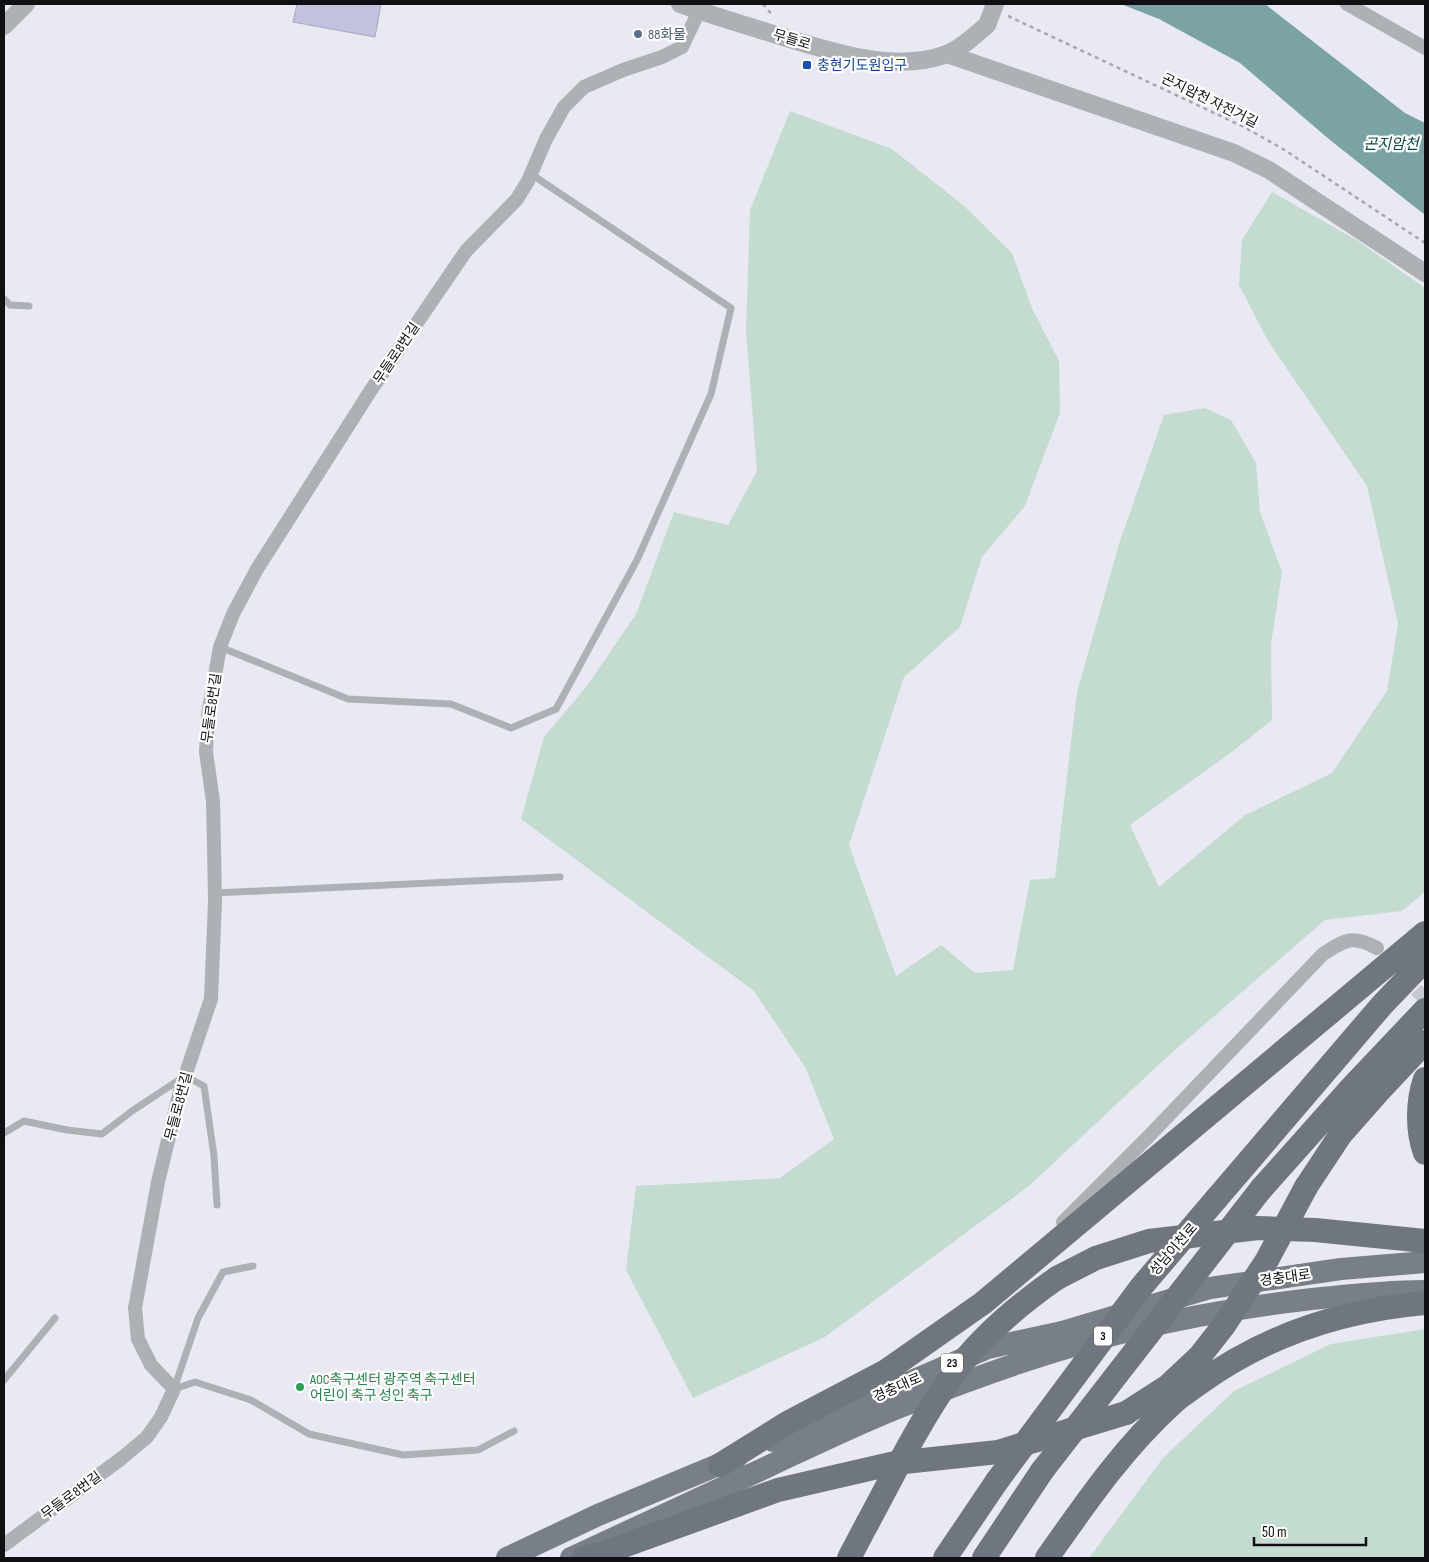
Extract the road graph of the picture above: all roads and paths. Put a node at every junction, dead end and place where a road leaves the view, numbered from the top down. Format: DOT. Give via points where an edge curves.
graph roads {
  1 [pos="26,4"];
  2 [pos="680,4"];
  3 [pos="1347,4"];
  4 [pos="1001,10"];
  5 [pos="699,11"];
  6 [pos="4,26"];
  7 [pos="1425,48"];
  8 [pos="947,54"];
  9 [pos="531,174"];
  10 [pos="1425,243"];
  11 [pos="1425,273"];
  12 [pos="4,299"];
  13 [pos="29,306"];
  14 [pos="220,647"];
  15 [pos="560,877"];
  16 [pos="215,893"];
  17 [pos="1425,933"];
  18 [pos="1378,948"];
  19 [pos="1425,960"];
  20 [pos="1425,1010"];
  21 [pos="1425,1042"];
  22 [pos="185,1076"];
  23 [pos="1425,1079"];
  24 [pos="4,1133"];
  25 [pos="1425,1153"];
  26 [pos="217,1205"];
  27 [pos="1425,1241"];
  28 [pos="1425,1262"];
  29 [pos="253,1266"];
  30 [pos="1425,1291"];
  31 [pos="983,1303"];
  32 [pos="1425,1303"];
  33 [pos="55,1318"];
  34 [pos="4,1380"];
  35 [pos="174,1389"];
  36 [pos="514,1431"];
  37 [pos="720,1465"];
  38 [pos="4,1545"];
  39 [pos="507,1558"];
  40 [pos="571,1558"];
  41 [pos="584,1558"];
  42 [pos="849,1558"];
  43 [pos="945,1558"];
  44 [pos="984,1558"];
  45 [pos="1047,1558"];
  1 -- 6 [label="street"];
  2 -- 5 [label="street, 무들로"];
  3 -- 7 [label="street"];
  4 -- 8 [label="street, 무들로, bridge" via="971,39"];
  4 -- 10 [label="path, 곤지암천 자전거길" via="1244,127 1283,149"];
  5 -- 8 [label="street, 무들로" via="841,54 914,61"];
  5 -- 9 [label="street, 무들로8번길" via="682,47 584,86 564,107"];
  8 -- 11 [label="street" via="1234,153 1268,170"];
  9 -- 14 [label="street, 무들로8번길" via="517,198 466,251 371,390 257,569"];
  9 -- 14 [label="lane" via="731,308 711,394 637,560 556,709 511,728 451,704 348,698"];
  12 -- 13 [label="lane" via="10,305"];
  14 -- 16 [label="street, 무들로8번길" via="208,715 206,752 213,801"];
  15 -- 16 [label="lane"];
  16 -- 22 [label="street, 무들로8번길" via="211,999"];
  17 -- 31 [label="highway"];
  18 -- 31 [label="street" via="1361,939 1342,942 1323,954"];
  19 -- 43 [label="highway, 성남이천로 / 3, bridge" via="1382,1005 1142,1286 997,1481"];
  20 -- 44 [label="highway, bridge" via="1261,1189 1042,1470"];
  21 -- 41 [label="highway, bridge" via="1341,1134 1306,1187 1267,1260 1200,1356 1168,1386 1126,1413 998,1452 895,1463 778,1490"];
  22 -- 24 [label="lane" via="102,1134 24,1121"];
  22 -- 26 [label="lane" via="204,1086"];
  22 -- 35 [label="street, 무들로8번길" via="158,1182 135,1308 138,1340 152,1365"];
  23 -- 25 [label="highway" via="1419,1116"];
  27 -- 42 [label="highway, bridge" via="1258,1228 1149,1241 1096,1258 1057,1278 996,1326 952,1376"];
  28 -- 37 [label="main road, 경충대로 / 23" via="1340,1269 1210,1288 1062,1332 988,1348"];
  29 -- 35 [label="lane" via="223,1272 198,1318"];
  30 -- 40 [label="main road, 경충대로 / 23" via="1261,1305 1148,1326 1066,1348 903,1406"];
  31 -- 37 [label="highway" via="886,1372 789,1422"];
  32 -- 45 [label="highway" via="1346,1315 1315,1325 1257,1347 1214,1372 1173,1402 1137,1440 1098,1484"];
  33 -- 34 [label="lane"];
  35 -- 36 [label="lane" via="195,1382 251,1400 309,1434 403,1455 478,1450"];
  35 -- 38 [label="street, 무들로8번길" via="147,1437"];
  37 -- 39 [label="main road, 경충대로 / 23" via="598,1515"];
}
